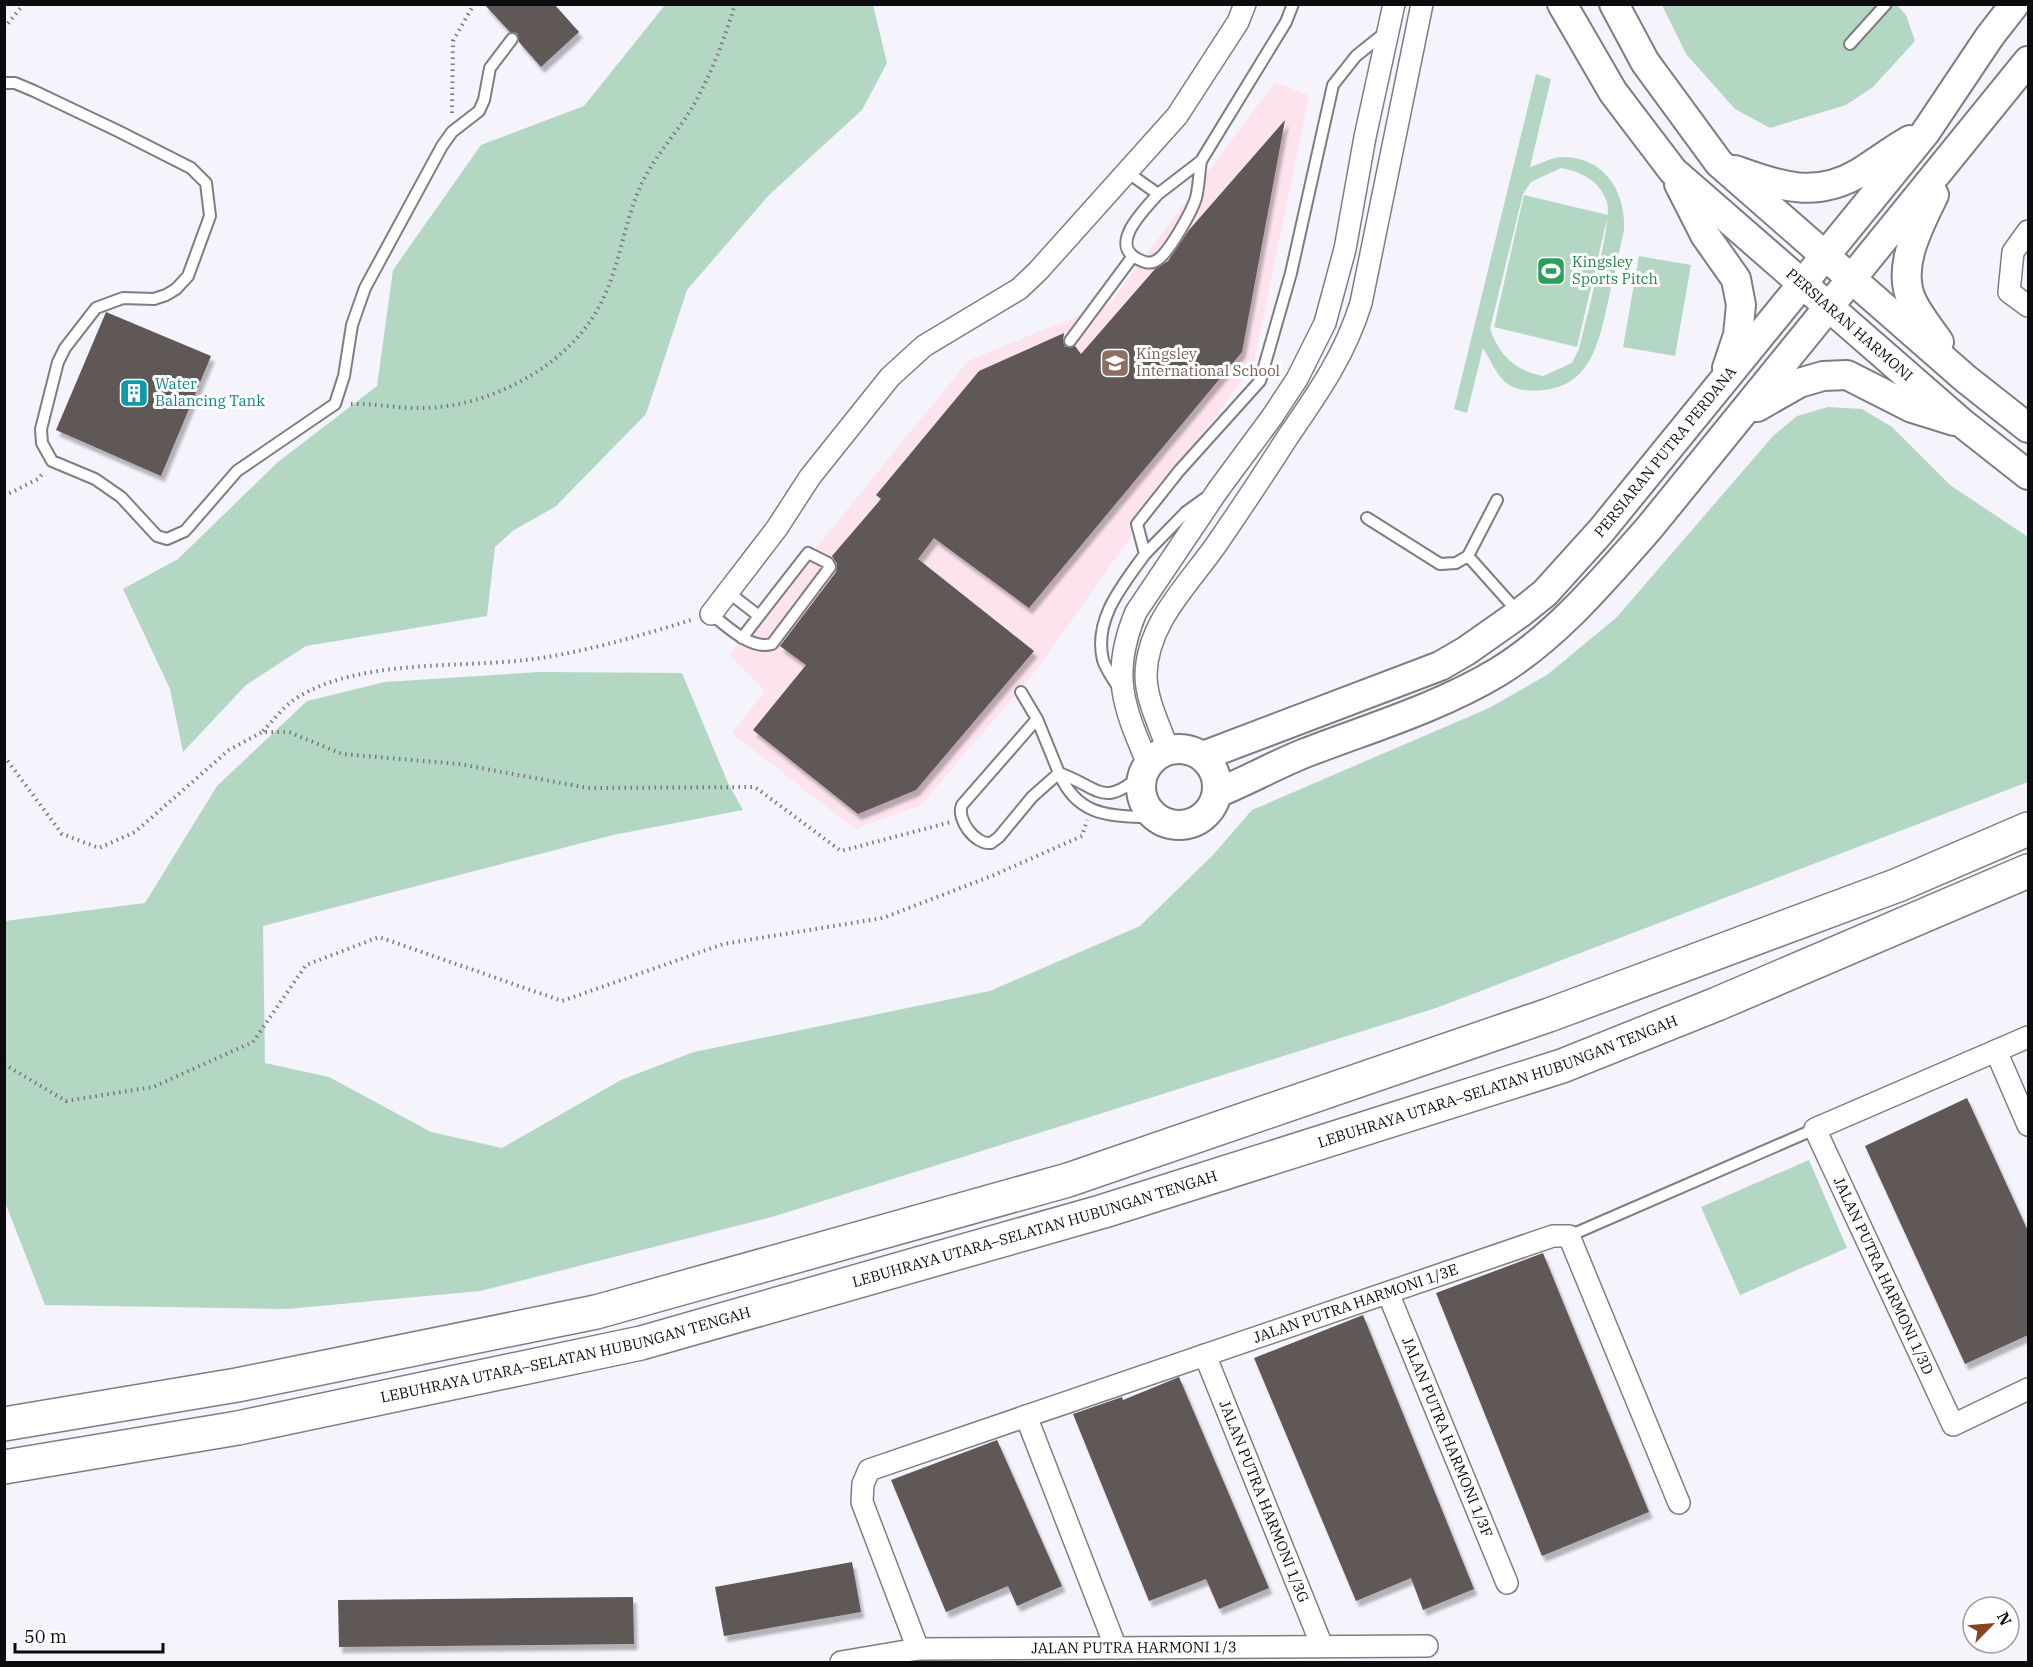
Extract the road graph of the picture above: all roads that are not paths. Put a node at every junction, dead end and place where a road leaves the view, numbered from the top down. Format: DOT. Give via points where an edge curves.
graph roads {
  1 [pos="1245,4"];
  2 [pos="1293,4"];
  3 [pos="1394,4"];
  4 [pos="1422,4"];
  5 [pos="1562,4"];
  6 [pos="1614,4"];
  7 [pos="1886,4"];
  8 [pos="2002,4"];
  9 [pos="2015,4"];
  10 [pos="1390,29"];
  11 [pos="1990,36"];
  12 [pos="512,39"];
  13 [pos="1850,44"];
  14 [pos="2028,61"];
  15 [pos="4,83"];
  16 [pos="1925,133"];
  17 [pos="1951,158"];
  18 [pos="1201,161"];
  19 [pos="1719,164"];
  20 [pos="1673,171"];
  21 [pos="1127,172"];
  22 [pos="1158,194"];
  23 [pos="2028,231"];
  24 [pos="1132,256"];
  25 [pos="1825,256"];
  26 [pos="1853,280"];
  27 [pos="1802,284"];
  28 [pos="2028,306"];
  29 [pos="1830,308"];
  30 [pos="1070,341"];
  31 [pos="1966,379"];
  32 [pos="1720,385"];
  33 [pos="1742,417"];
  34 [pos="1962,423"];
  35 [pos="2028,428"];
  36 [pos="2028,475"];
  37 [pos="1218,490"];
  38 [pos="1497,500"];
  39 [pos="1367,518"];
  40 [pos="1145,554"];
  41 [pos="1468,556"];
  42 [pos="728,592"];
  43 [pos="1520,613"];
  44 [pos="711,614"];
  45 [pos="759,616"];
  46 [pos="742,638"];
  47 [pos="1021,692"];
  48 [pos="1122,695"];
  49 [pos="1037,719"];
  50 [pos="1203,756"];
  51 [pos="1153,762"];
  52 [pos="1059,773"];
  53 [pos="1217,793"];
  54 [pos="1157,818"];
  55 [pos="2028,829"];
  56 [pos="2028,871"];
  57 [pos="2028,1037"];
  58 [pos="1996,1051"];
  59 [pos="2028,1125"];
  60 [pos="1815,1129"];
  61 [pos="1569,1236"];
  62 [pos="1388,1293"];
  63 [pos="1205,1355"];
  64 [pos="2028,1389"];
  65 [pos="1026,1416"];
  66 [pos="4,1424"];
  67 [pos="4,1467"];
  68 [pos="1679,1503"];
  69 [pos="1508,1583"];
  70 [pos="1322,1646"];
  71 [pos="1427,1646"];
  72 [pos="1116,1648"];
  73 [pos="918,1649"];
  74 [pos="842,1662"];
  1 -- 21 [label="street" via="1238,22 1177,116"];
  2 -- 18 [label="lane" via="1286,22"];
  3 -- 10 [label="street"];
  4 -- 51 [label="street" via="1351,336 1334,368 1153,637 1146,675"];
  5 -- 20 [label="main road" via="1613,93"];
  6 -- 19 [label="main road" via="1645,62"];
  7 -- 13 [label="lane"];
  8 -- 11 [label="main road"];
  9 -- 11 [label="main road, PERSIARAN PUTRA PERDANA"];
  10 -- 37 [label="street" via="1365,137 1346,249 1325,323 1291,388"];
  10 -- 40 [label="lane" via="1356,56 1333,85 1291,273 1260,381 1179,471 1137,525"];
  11 -- 16 [label="main road, PERSIARAN PUTRA PERDANA"];
  12 -- 15 [label="lane" via="490,68 479,111 452,132 365,288 352,325 335,404 237,471 185,531 167,539 157,536 121,497 95,478 52,461 42,443 41,429 52,378 65,348 96,308 123,298 154,299 176,289 188,276 210,216 206,183 183,164 34,91"];
  14 -- 17 [label="main road"];
  16 -- 19 [label="main road" via="1831,186 1809,189 1775,184"];
  16 -- 25 [label="main road, PERSIARAN PUTRA PERDANA"];
  17 -- 26 [label="main road"];
  17 -- 31 [label="main road" via="1911,248 1906,278 1912,301"];
  18 -- 22 [label="lane"];
  18 -- 24 [label="lane" via="1196,199 1167,250 1157,261 1146,263"];
  19 -- 25 [label="main road"];
  20 -- 27 [label="main road, PERSIARAN HARMONI"];
  20 -- 32 [label="main road" via="1705,235 1736,279 1741,305 1738,335"];
  21 -- 22 [label="lane"];
  21 -- 42 [label="street" via="1019,289 924,346 890,377 810,477"];
  22 -- 24 [label="lane" via="1128,231 1126,243"];
  23 -- 28 [label="street" via="2013,252 2009,292"];
  24 -- 30 [label="lane"];
  25 -- 26 [label="main road"];
  25 -- 27 [label="main road, PERSIARAN PUTRA PERDANA"];
  26 -- 29 [label="main road"];
  26 -- 31 [label="main road"];
  27 -- 29 [label="main road, PERSIARAN HARMONI"];
  27 -- 32 [label="main road, PERSIARAN PUTRA PERDANA"];
  29 -- 33 [label="main road"];
  29 -- 34 [label="main road, PERSIARAN HARMONI"];
  31 -- 35 [label="main road"];
  32 -- 43 [label="main road, PERSIARAN PUTRA PERDANA" via="1601,531 1545,593"];
  33 -- 34 [label="main road" via="1798,383 1822,376 1847,375 1912,408"];
  33 -- 53 [label="main road" via="1604,580 1543,639 1499,671 1422,710 1277,764"];
  34 -- 36 [label="main road, PERSIARAN HARMONI"];
  37 -- 40 [label="lane" via="1186,512"];
  37 -- 48 [label="street" via="1136,612 1124,639"];
  38 -- 41 [label="lane"];
  39 -- 41 [label="lane" via="1440,564 1456,563"];
  40 -- 48 [label="lane" via="1102,624 1103,662"];
  41 -- 43 [label="lane"];
  42 -- 44 [label="street"];
  42 -- 45 [label="lane"];
  43 -- 50 [label="main road, PERSIARAN PUTRA PERDANA" via="1440,666"];
  44 -- 46 [label="lane"];
  45 -- 46 [label="lane"];
  45 -- 46 [label="lane" via="808,553 828,563 830,567 772,644"];
  47 -- 49 [label="lane"];
  48 -- 51 [label="street" via="1131,725"];
  49 -- 52 [label="lane"];
  49 -- 52 [label="lane" via="962,805 960,820 980,842 991,843"];
  50 -- 51 [label="main road" via="1180,748"];
  50 -- 53 [label="main road" via="1215,773"];
  51 -- 52 [label="lane" via="1127,788 1104,794"];
  51 -- 54 [label="main road" via="1141,783 1144,802"];
  52 -- 54 [label="lane" via="1065,786 1091,810 1102,815"];
  53 -- 54 [label="main road" via="1205,815 1194,822 1168,824"];
  55 -- 66 [label="highway" via="1898,885 1702,960 1068,1180 596,1312 237,1385"];
  56 -- 67 [label="highway, LEBUHRAYA UTARA–SELATAN HUBUNGAN TENGAH" via="1562,1066 1104,1210 641,1343 238,1428"];
  57 -- 58 [label="street"];
  58 -- 59 [label="street"];
  58 -- 60 [label="street"];
  60 -- 61 [label="lane"];
  60 -- 64 [label="street, JALAN PUTRA HARMONI 1/3D" via="1953,1425"];
  61 -- 62 [label="street, JALAN PUTRA HARMONI 1/3E" via="1553,1236"];
  61 -- 68 [label="street"];
  62 -- 63 [label="street, JALAN PUTRA HARMONI 1/3E"];
  62 -- 69 [label="street, JALAN PUTRA HARMONI 1/3F"];
  63 -- 65 [label="street, JALAN PUTRA HARMONI 1/3E"];
  63 -- 70 [label="street, JALAN PUTRA HARMONI 1/3G"];
  65 -- 72 [label="street"];
  65 -- 73 [label="street, JALAN PUTRA HARMONI 1/3E" via="869,1470 862,1484 862,1502"];
  70 -- 71 [label="street, JALAN PUTRA HARMONI 1/3"];
  70 -- 72 [label="street, JALAN PUTRA HARMONI 1/3"];
  72 -- 73 [label="street, JALAN PUTRA HARMONI 1/3"];
  73 -- 74 [label="street, JALAN PUTRA HARMONI 1/3"];
}
